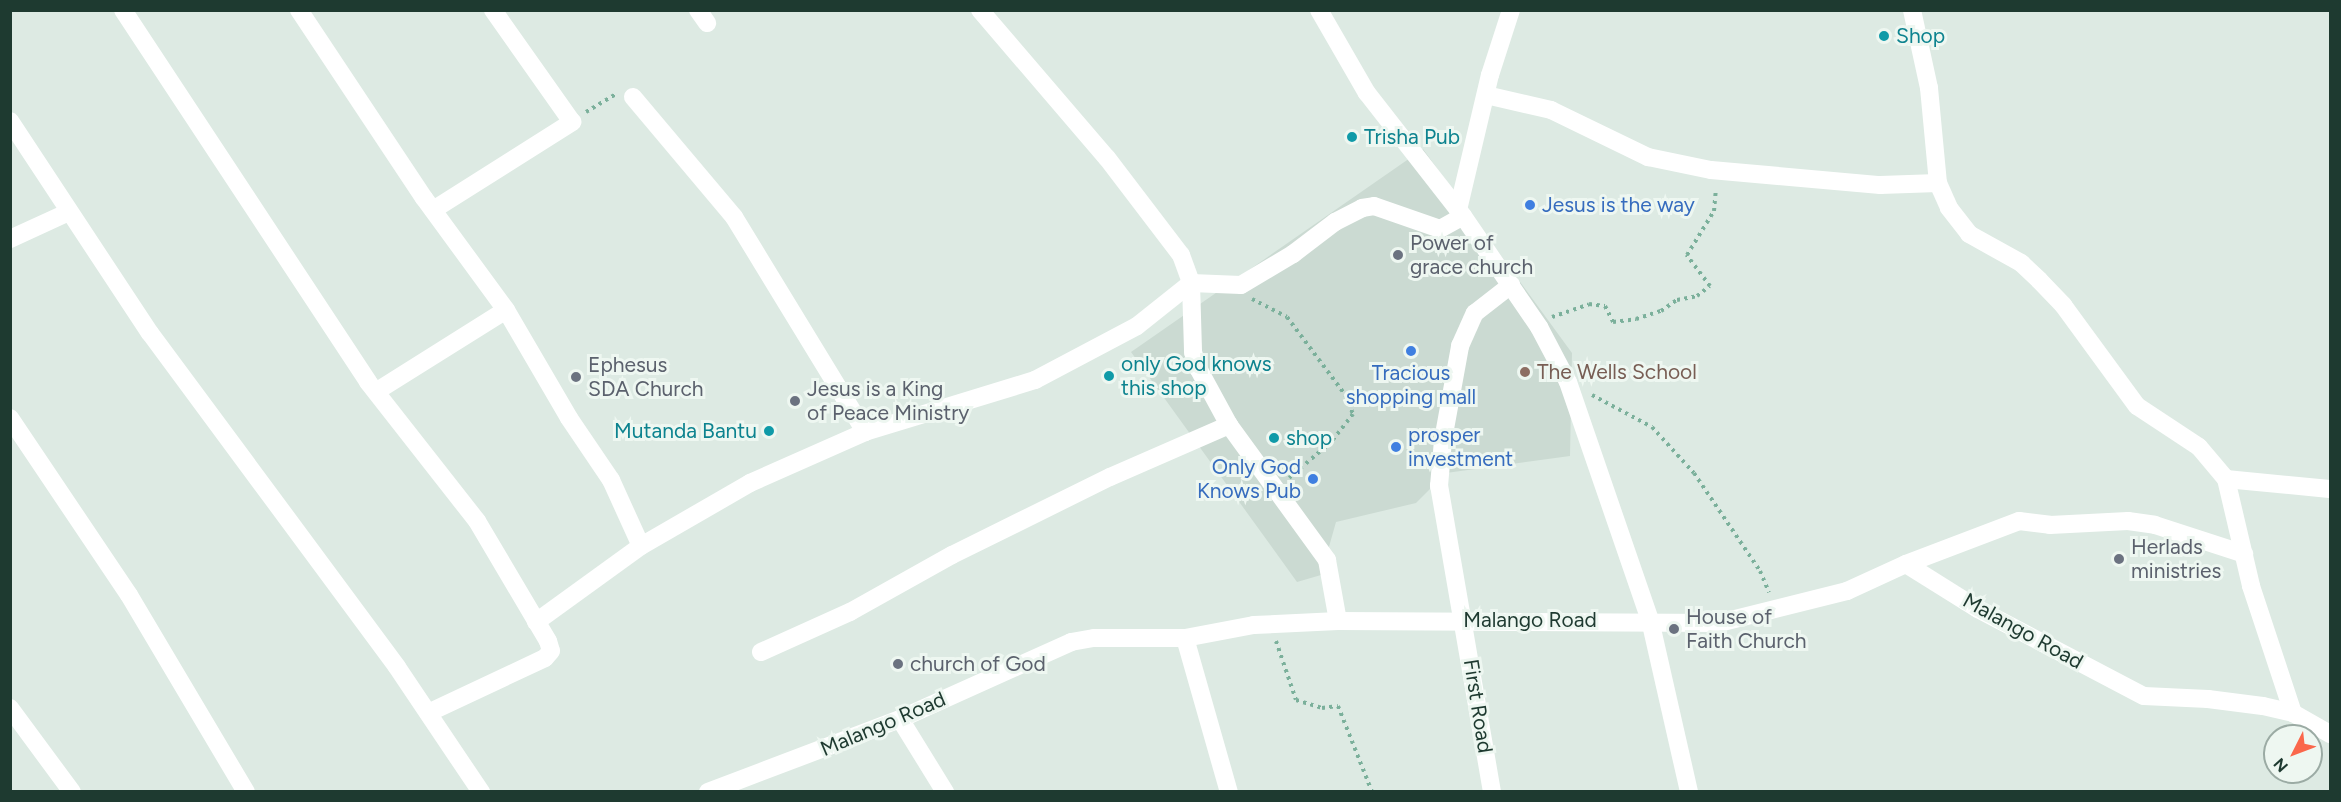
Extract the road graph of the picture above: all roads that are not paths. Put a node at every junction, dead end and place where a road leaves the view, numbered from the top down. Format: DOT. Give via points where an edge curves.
graph roads {
  1 [pos="123,10"];
  2 [pos="298,10"];
  3 [pos="493,10"];
  4 [pos="980,10"];
  5 [pos="1319,10"];
  6 [pos="1511,10"];
  7 [pos="1912,10"];
  8 [pos="1486,95"];
  9 [pos="633,97"];
  10 [pos="10,121"];
  11 [pos="1938,183"];
  12 [pos="433,210"];
  13 [pos="69,212"];
  14 [pos="1460,213"];
  15 [pos="10,239"];
  16 [pos="1191,283"];
  17 [pos="1511,285"];
  18 [pos="506,310"];
  19 [pos="377,391"];
  20 [pos="10,418"];
  21 [pos="1229,425"];
  22 [pos="866,432"];
  23 [pos="2226,479"];
  24 [pos="2331,489"];
  25 [pos="641,546"];
  26 [pos="2244,554"];
  27 [pos="1906,564"];
  28 [pos="1464,620"];
  29 [pos="1650,620"];
  30 [pos="536,621"];
  31 [pos="1338,621"];
  32 [pos="1185,638"];
  33 [pos="761,652"];
  34 [pos="10,708"];
  35 [pos="428,713"];
  36 [pos="2293,713"];
  37 [pos="900,719"];
  38 [pos="2331,734"];
  39 [pos="72,792"];
  40 [pos="246,792"];
  41 [pos="481,792"];
  42 [pos="709,792"];
  43 [pos="945,792"];
  44 [pos="1229,792"];
  45 [pos="1492,792"];
  46 [pos="1689,792"];
  1 -- 19 [label="street"];
  2 -- 12 [label="street"];
  3 -- 12 [label="street" via="572,122"];
  4 -- 16 [label="street" via="1107,158 1181,255"];
  5 -- 14 [label="street" via="1367,93"];
  6 -- 8 [label="street"];
  7 -- 11 [label="street" via="1931,99"];
  8 -- 11 [label="street" via="1551,110 1648,157 1721,171 1880,185"];
  8 -- 14 [label="street"];
  9 -- 22 [label="street" via="734,217"];
  10 -- 13 [label="street"];
  11 -- 23 [label="street" via="1949,208 1969,234 2020,263 2039,280 2063,305 2137,406 2199,447"];
  12 -- 18 [label="street"];
  13 -- 15 [label="street"];
  13 -- 35 [label="street" via="150,333"];
  14 -- 16 [label="street" via="1440,229 1374,206 1362,208 1241,285"];
  14 -- 17 [label="street"];
  16 -- 21 [label="street" via="1196,360"];
  16 -- 22 [label="street" via="1137,326 1035,380"];
  17 -- 28 [label="street, First Road" via="1475,313 1460,346 1443,440 1439,486"];
  17 -- 29 [label="street" via="1568,382"];
  18 -- 19 [label="street"];
  18 -- 25 [label="street" via="569,418 611,480"];
  19 -- 30 [label="street" via="477,521"];
  20 -- 40 [label="street" via="111,567"];
  21 -- 31 [label="street" via="1327,560"];
  21 -- 33 [label="street" via="1110,477 952,555 850,612"];
  22 -- 25 [label="street" via="750,483"];
  23 -- 24 [label="street"];
  23 -- 26 [label="street"];
  25 -- 30 [label="street"];
  26 -- 27 [label="street" via="2128,520 2050,525 2019,521"];
  26 -- 36 [label="street" via="2265,636"];
  27 -- 29 [label="street, Malango Road" via="1847,591 1719,623 1663,625"];
  27 -- 36 [label="street, Malango Road" via="1978,609 2144,696 2208,699"];
  28 -- 29 [label="street, Malango Road"];
  28 -- 31 [label="street, Malango Road"];
  28 -- 45 [label="street, First Road"];
  29 -- 46 [label="street"];
  30 -- 35 [label="street" via="551,651 545,658"];
  31 -- 32 [label="street, Malango Road" via="1254,625"];
  32 -- 37 [label="street, Malango Road" via="1094,638 1071,642"];
  32 -- 44 [label="street"];
  34 -- 39 [label="street"];
  35 -- 41 [label="street"];
  36 -- 38 [label="street, Malango Road"];
  37 -- 42 [label="street, Malango Road"];
  37 -- 43 [label="street"];
}
